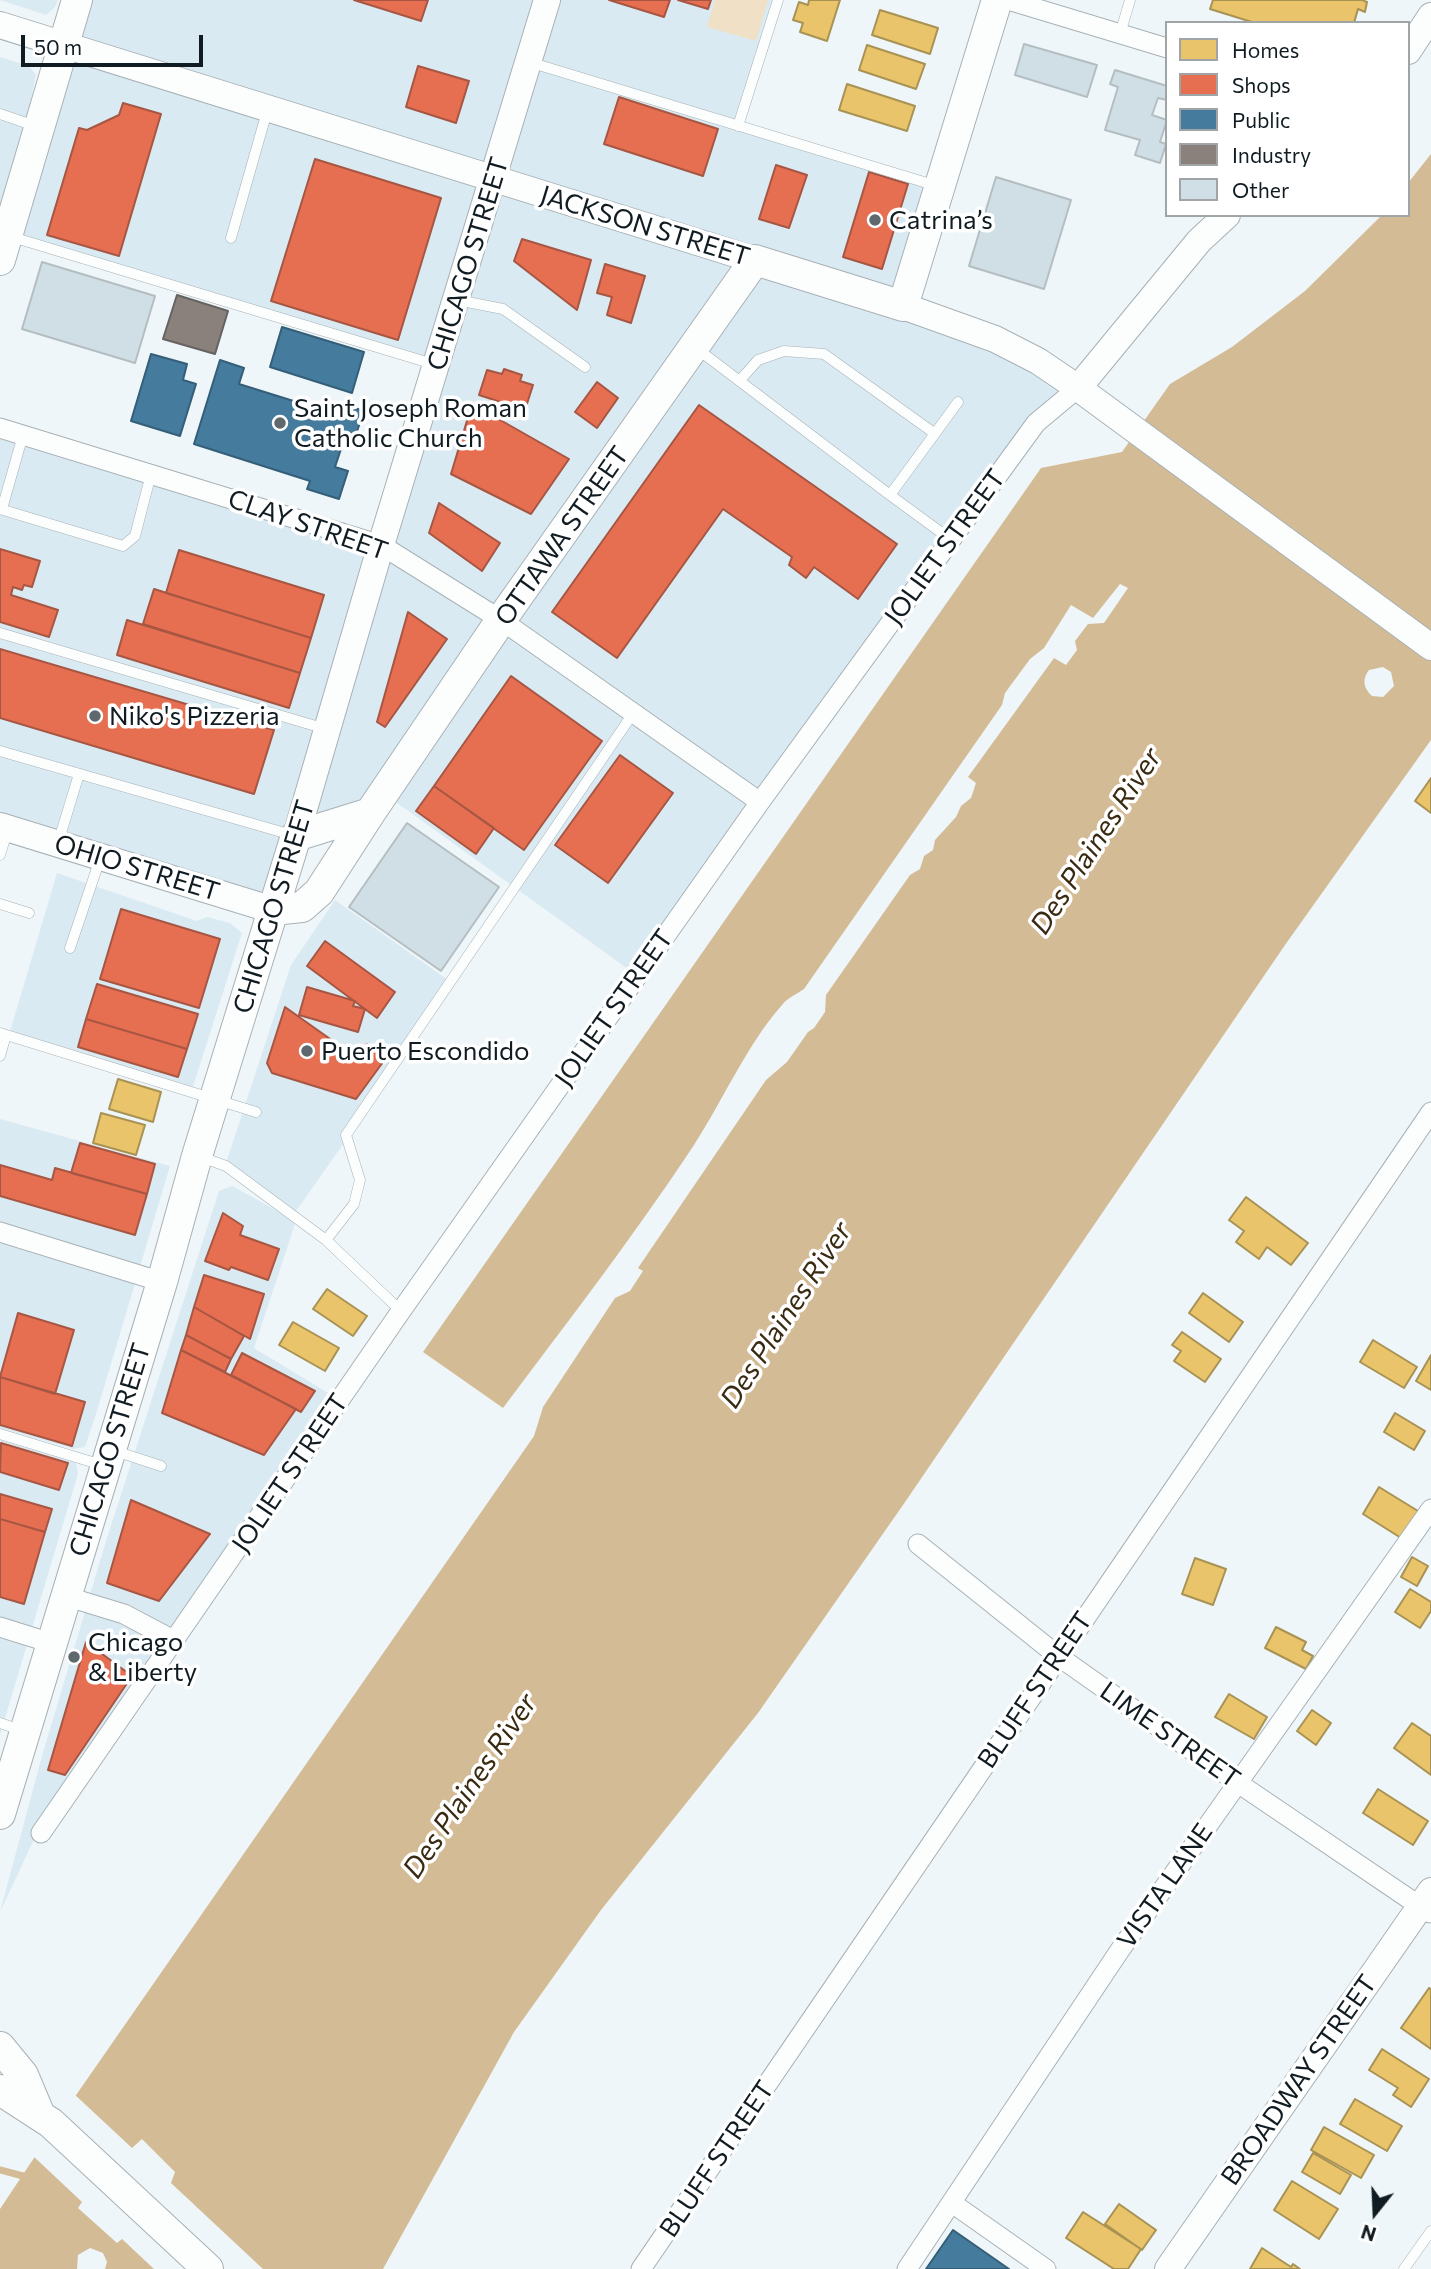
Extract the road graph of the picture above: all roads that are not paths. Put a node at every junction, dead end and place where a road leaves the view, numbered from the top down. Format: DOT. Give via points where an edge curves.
graph roads {
  1 [pos="77,0"];
  2 [pos="547,0"];
  3 [pos="778,0"];
  4 [pos="997,0"];
  5 [pos="1007,0"];
  6 [pos="1130,0"];
  7 [pos="1430,22"];
  8 [pos="0,25"];
  9 [pos="1120,34"];
  10 [pos="64,46"];
  11 [pos="1165,47"];
  12 [pos="1410,48"];
  13 [pos="528,62"];
  14 [pos="268,108"];
  15 [pos="0,114"];
  16 [pos="738,126"];
  17 [pos="39,127"];
  18 [pos="494,179"];
  19 [pos="939,187"];
  20 [pos="1225,217"];
  21 [pos="231,238"];
  22 [pos="2,243"];
  23 [pos="755,260"];
  24 [pos="457,300"];
  25 [pos="903,306"];
  26 [pos="695,347"];
  27 [pos="437,365"];
  28 [pos="585,367"];
  29 [pos="741,379"];
  30 [pos="1078,388"];
  31 [pos="958,402"];
  32 [pos="0,428"];
  33 [pos="934,433"];
  34 [pos="23,435"];
  35 [pos="151,474"];
  36 [pos="890,495"];
  37 [pos="1,509"];
  38 [pos="950,539"];
  39 [pos="381,545"];
  40 [pos="501,620"];
  41 [pos="0,633"];
  42 [pos="1431,647"];
  43 [pos="634,712"];
  44 [pos="327,729"];
  45 [pos="0,751"];
  46 [pos="79,774"];
  47 [pos="760,802"];
  48 [pos="370,813"];
  49 [pos="4,828"];
  50 [pos="296,836"];
  51 [pos="58,844"];
  52 [pos="0,855"];
  53 [pos="100,857"];
  54 [pos="0,904"];
  55 [pos="273,910"];
  56 [pos="29,913"];
  57 [pos="71,948"];
  58 [pos="3,1034"];
  59 [pos="0,1056"];
  60 [pos="215,1098"];
  61 [pos="256,1112"];
  62 [pos="1431,1112"];
  63 [pos="197,1156"];
  64 [pos="0,1232"];
  65 [pos="326,1240"];
  66 [pos="162,1282"];
  67 [pos="401,1311"];
  68 [pos="0,1434"];
  69 [pos="108,1457"];
  70 [pos="162,1465"];
  71 [pos="1431,1509"];
  72 [pos="918,1544"];
  73 [pos="65,1596"];
  74 [pos="0,1627"];
  75 [pos="175,1641"];
  76 [pos="51,1643"];
  77 [pos="1058,1656"];
  78 [pos="12,1727"];
  79 [pos="1238,1783"];
  80 [pos="0,1814"];
  81 [pos="41,1833"];
  82 [pos="1428,1904"];
  83 [pos="0,2047"];
  84 [pos="0,2090"];
  85 [pos="45,2118"];
  86 [pos="952,2203"];
  87 [pos="1431,2231"];
  88 [pos="1040,2267"];
  89 [pos="208,2269"];
  90 [pos="641,2269"];
  91 [pos="907,2269"];
  92 [pos="1168,2269"];
  93 [pos="1404,2269"];
  1 -- 10 [label="main road"];
  2 -- 13 [label="street, CHICAGO STREET"];
  3 -- 16 [label="lane"];
  4 -- 19 [label="main road"];
  5 -- 9 [label="street"];
  6 -- 9 [label="lane"];
  7 -- 12 [label="street"];
  8 -- 10 [label="street, JACKSON STREET"];
  9 -- 11 [label="street"];
  10 -- 14 [label="street, JACKSON STREET"];
  10 -- 17 [label="main road"];
  13 -- 16 [label="lane"];
  13 -- 18 [label="street, CHICAGO STREET"];
  14 -- 18 [label="street, JACKSON STREET"];
  14 -- 21 [label="lane"];
  15 -- 17 [label="lane"];
  16 -- 19 [label="lane"];
  17 -- 22 [label="main road"];
  18 -- 23 [label="street, JACKSON STREET"];
  18 -- 24 [label="street, CHICAGO STREET"];
  19 -- 25 [label="main road"];
  20 -- 30 [label="street, JOLIET STREET" via="1199,241"];
  22 -- 27 [label="lane"];
  23 -- 25 [label="main road, JACKSON STREET"];
  23 -- 26 [label="main road, OTTAWA STREET"];
  24 -- 27 [label="street, CHICAGO STREET"];
  24 -- 28 [label="lane" via="503,309"];
  25 -- 30 [label="street, JACKSON STREET" via="995,338"];
  26 -- 29 [label="lane"];
  26 -- 40 [label="main road, OTTAWA STREET"];
  27 -- 39 [label="street, CHICAGO STREET"];
  29 -- 33 [label="lane" via="758,360 783,351 824,354"];
  29 -- 36 [label="lane"];
  30 -- 38 [label="street, JOLIET STREET" via="1036,423"];
  30 -- 42 [label="street, JACKSON STREET"];
  31 -- 33 [label="lane"];
  32 -- 34 [label="street, CLAY STREET"];
  33 -- 36 [label="lane"];
  34 -- 35 [label="street, CLAY STREET"];
  34 -- 37 [label="lane"];
  35 -- 37 [label="lane" via="135,536 123,546"];
  35 -- 39 [label="street, CLAY STREET"];
  36 -- 38 [label="lane"];
  38 -- 47 [label="street, JOLIET STREET"];
  39 -- 40 [label="street, CLAY STREET"];
  39 -- 44 [label="street, CHICAGO STREET"];
  40 -- 43 [label="street, CLAY STREET"];
  40 -- 48 [label="main road, OTTAWA STREET"];
  41 -- 44 [label="lane"];
  43 -- 47 [label="street, CLAY STREET"];
  43 -- 65 [label="lane" via="346,1135 360,1180 354,1204"];
  44 -- 50 [label="street, CHICAGO STREET"];
  45 -- 46 [label="lane"];
  46 -- 50 [label="lane"];
  46 -- 51 [label="lane"];
  47 -- 67 [label="street, JOLIET STREET"];
  48 -- 50 [label="main road"];
  48 -- 55 [label="main road, OTTAWA STREET" via="319,891 302,907"];
  49 -- 51 [label="street, OHIO STREET"];
  49 -- 52 [label="lane"];
  50 -- 55 [label="main road, CHICAGO STREET"];
  51 -- 53 [label="street, OHIO STREET"];
  53 -- 55 [label="street, OHIO STREET"];
  53 -- 57 [label="lane"];
  54 -- 56 [label="lane"];
  55 -- 60 [label="main road, CHICAGO STREET"];
  58 -- 59 [label="lane"];
  58 -- 60 [label="lane"];
  60 -- 61 [label="lane"];
  60 -- 63 [label="main road, CHICAGO STREET"];
  62 -- 77 [label="street, BLUFF STREET"];
  63 -- 65 [label="lane" via="226,1166"];
  63 -- 66 [label="main road, CHICAGO STREET"];
  64 -- 66 [label="street"];
  65 -- 67 [label="lane"];
  66 -- 69 [label="main road, CHICAGO STREET"];
  67 -- 75 [label="street, JOLIET STREET"];
  68 -- 69 [label="lane"];
  69 -- 70 [label="lane"];
  69 -- 73 [label="main road, CHICAGO STREET"];
  71 -- 79 [label="street, VISTA LANE"];
  72 -- 77 [label="street, LIME STREET"];
  73 -- 75 [label="street" via="124,1614"];
  73 -- 76 [label="main road, CHICAGO STREET"];
  74 -- 76 [label="street"];
  75 -- 81 [label="street, JOLIET STREET"];
  76 -- 78 [label="main road, CHICAGO STREET"];
  77 -- 79 [label="street, LIME STREET"];
  77 -- 90 [label="street, BLUFF STREET"];
  78 -- 80 [label="main road, CHICAGO STREET"];
  79 -- 82 [label="street, LIME STREET"];
  79 -- 86 [label="street, VISTA LANE"];
  82 -- 92 [label="street, BROADWAY STREET"];
  83 -- 85 [label="main road" via="23,2075"];
  84 -- 85 [label="main road"];
  85 -- 89 [label="main road"];
  86 -- 88 [label="street"];
  86 -- 91 [label="street, VISTA LANE"];
  87 -- 93 [label="lane"];
}
